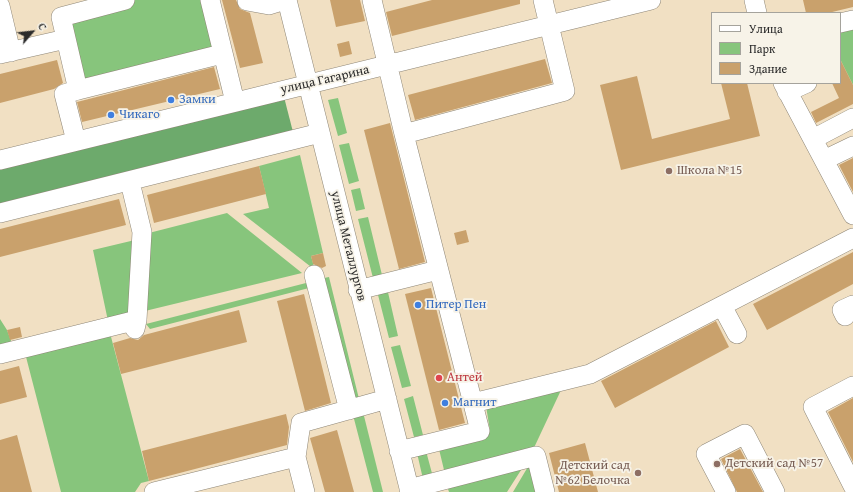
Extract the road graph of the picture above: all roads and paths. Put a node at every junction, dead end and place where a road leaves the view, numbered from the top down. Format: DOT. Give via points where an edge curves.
graph roads {
  1 [pos="125,0"];
  2 [pos="210,0"];
  3 [pos="286,0"];
  4 [pos="372,0"];
  5 [pos="543,0"];
  6 [pos="651,0"];
  7 [pos="754,0"];
  8 [pos="247,1"];
  9 [pos="0,6"];
  10 [pos="757,12"];
  11 [pos="853,20"];
  12 [pos="841,23"];
  13 [pos="549,25"];
  14 [pos="66,39"];
  15 [pos="5,53"];
  16 [pos="222,54"];
  17 [pos="388,66"];
  18 [pos="308,83"];
  19 [pos="803,84"];
  20 [pos="785,88"];
  21 [pos="78,90"];
  22 [pos="235,102"];
  23 [pos="853,118"];
  24 [pos="320,133"];
  25 [pos="404,134"];
  26 [pos="813,139"];
  27 [pos="76,141"];
  28 [pos="853,146"];
  29 [pos="0,160"];
  30 [pos="824,160"];
  31 [pos="130,182"];
  32 [pos="851,204"];
  33 [pos="0,213"];
  34 [pos="853,238"];
  35 [pos="438,270"];
  36 [pos="314,275"];
  37 [pos="358,290"];
  38 [pos="722,306"];
  39 [pos="737,334"];
  40 [pos="0,354"];
  41 [pos="853,386"];
  42 [pos="387,399"];
  43 [pos="473,403"];
  44 [pos="349,410"];
  45 [pos="399,451"];
  46 [pos="296,457"];
  47 [pos="853,486"];
  48 [pos="409,490"];
  49 [pos="154,492"];
  50 [pos="305,492"];
  51 [pos="545,492"];
  52 [pos="726,492"];
  53 [pos="775,492"];
  1 -- 14 [label="street" via="61,17"];
  2 -- 16 [label="street"];
  3 -- 8 [label="street" via="269,5"];
  3 -- 18 [label="street, улица Металлургов"];
  4 -- 17 [label="street"];
  5 -- 13 [label="street"];
  6 -- 13 [label="street, улица Гагарина"];
  7 -- 10 [label="street"];
  9 -- 15 [label="street"];
  11 -- 12 [label="street"];
  13 -- 17 [label="street, улица Гагарина"];
  13 -- 25 [label="street" via="565,91"];
  14 -- 15 [label="street"];
  14 -- 21 [label="street"];
  16 -- 21 [label="street"];
  16 -- 22 [label="street"];
  17 -- 18 [label="street, улица Гагарина"];
  17 -- 25 [label="street"];
  18 -- 22 [label="street, улица Гагарина"];
  18 -- 24 [label="street, улица Металлургов"];
  19 -- 20 [label="street"];
  20 -- 26 [label="street"];
  21 -- 27 [label="street" via="64,94"];
  22 -- 27 [label="street, улица Гагарина"];
  23 -- 26 [label="street"];
  24 -- 31 [label="street"];
  24 -- 37 [label="street, улица Металлургов"];
  25 -- 35 [label="street"];
  26 -- 30 [label="street"];
  27 -- 29 [label="street, улица Гагарина"];
  28 -- 30 [label="street"];
  30 -- 32 [label="street"];
  31 -- 33 [label="street"];
  31 -- 40 [label="street" via="142,232 136,324"];
  34 -- 38 [label="street"];
  35 -- 37 [label="street"];
  35 -- 43 [label="street"];
  36 -- 44 [label="street"];
  37 -- 42 [label="street, улица Металлургов"];
  38 -- 39 [label="street"];
  38 -- 43 [label="street" via="590,374"];
  41 -- 47 [label="street" via="813,407"];
  42 -- 44 [label="street"];
  42 -- 45 [label="street, улица Металлургов"];
  43 -- 45 [label="street" via="480,431"];
  44 -- 46 [label="street" via="301,423"];
  45 -- 48 [label="street, улица Металлургов"];
  46 -- 49 [label="street"];
  46 -- 50 [label="street"];
  48 -- 51 [label="street" via="536,456"];
  52 -- 53 [label="street" via="706,454 745,434"];
}
